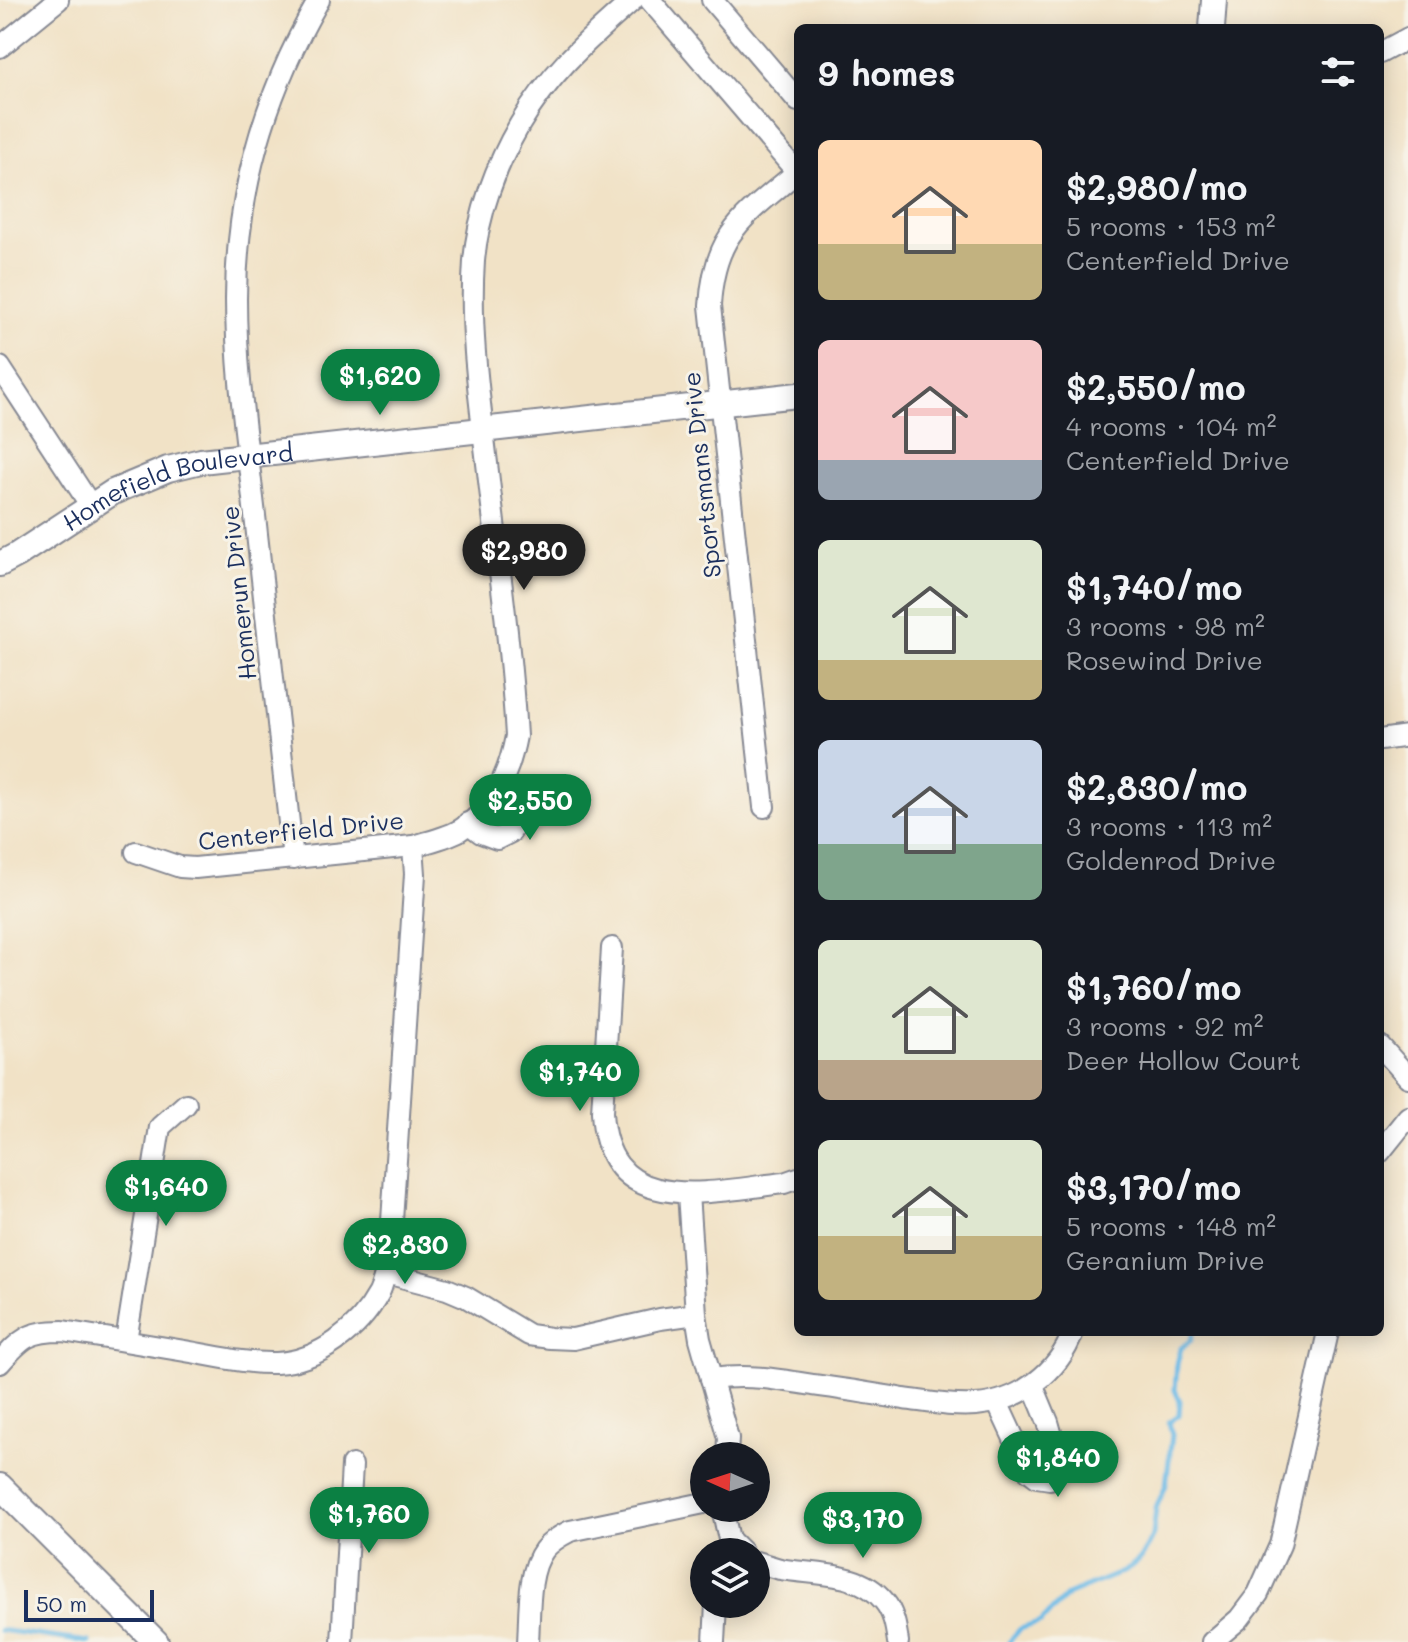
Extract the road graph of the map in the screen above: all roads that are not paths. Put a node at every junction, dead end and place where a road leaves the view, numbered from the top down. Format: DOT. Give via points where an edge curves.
graph roads {
  1 [pos="58,0"];
  2 [pos="319,0"];
  3 [pos="633,0"];
  4 [pos="650,0"];
  5 [pos="712,0"];
  6 [pos="1214,0"];
  7 [pos="1212,24"];
  8 [pos="1408,38"];
  9 [pos="0,47"];
  10 [pos="1384,51"];
  11 [pos="794,96"];
  12 [pos="794,168"];
  13 [pos="794,175"];
  14 [pos="0,367"];
  15 [pos="7,393"];
  16 [pos="794,395"];
  17 [pos="719,404"];
  18 [pos="483,429"];
  19 [pos="248,455"];
  20 [pos="91,506"];
  21 [pos="0,564"];
  22 [pos="1408,736"];
  23 [pos="1384,739"];
  24 [pos="499,788"];
  25 [pos="764,807"];
  26 [pos="468,823"];
  27 [pos="413,846"];
  28 [pos="136,852"];
  29 [pos="293,859"];
  30 [pos="612,948"];
  31 [pos="1384,1050"];
  32 [pos="1408,1077"];
  33 [pos="186,1104"];
  34 [pos="1408,1117"];
  35 [pos="1384,1147"];
  36 [pos="794,1181"];
  37 [pos="688,1193"];
  38 [pos="386,1273"];
  39 [pos="696,1314"];
  40 [pos="1072,1336"];
  41 [pos="1327,1336"];
  42 [pos="126,1341"];
  43 [pos="0,1363"];
  44 [pos="711,1379"];
  45 [pos="1033,1386"];
  46 [pos="997,1402"];
  47 [pos="728,1442"];
  48 [pos="352,1465"];
  49 [pos="0,1486"];
  50 [pos="690,1506"];
  51 [pos="770,1566"];
  52 [pos="715,1618"];
  53 [pos="156,1642"];
  54 [pos="342,1642"];
  55 [pos="528,1642"];
  56 [pos="714,1642"];
  57 [pos="898,1642"];
  58 [pos="1212,1642"];
  1 -- 9 [label="street"];
  2 -- 19 [label="street, Homerun Drive" via="273,93 244,202 236,298"];
  3 -- 18 [label="street, Centerfield Drive" via="547,83 519,124 490,190 474,272"];
  4 -- 12 [label="street"];
  5 -- 11 [label="street"];
  6 -- 7 [label="street"];
  8 -- 10 [label="street"];
  13 -- 17 [label="street, Sportsmans Drive" via="746,215 718,258 710,306"];
  14 -- 15 [label="street"];
  15 -- 20 [label="street"];
  16 -- 17 [label="street, Homefield Boulevard"];
  17 -- 18 [label="street, Homefield Boulevard"];
  17 -- 25 [label="street, Sportsmans Drive"];
  18 -- 19 [label="street, Homefield Boulevard"];
  18 -- 24 [label="street, Centerfield Drive" via="516,736"];
  19 -- 20 [label="street, Homefield Boulevard" via="168,469"];
  19 -- 29 [label="street, Homerun Drive"];
  20 -- 21 [label="street, Homefield Boulevard"];
  22 -- 23 [label="street"];
  24 -- 26 [label="street, Centerfield Drive"];
  24 -- 26 [label="street" via="514,796 519,812 511,832 497,839"];
  26 -- 27 [label="street, Centerfield Drive"];
  27 -- 29 [label="street, Centerfield Drive"];
  27 -- 38 [label="street"];
  28 -- 29 [label="street, Centerfield Drive" via="195,868"];
  30 -- 37 [label="street" via="603,1134 622,1169 636,1180 668,1193"];
  31 -- 32 [label="street"];
  33 -- 42 [label="street" via="160,1127"];
  34 -- 35 [label="street"];
  36 -- 37 [label="street"];
  37 -- 39 [label="street"];
  38 -- 39 [label="street" via="456,1293 529,1335 550,1338 573,1339"];
  38 -- 42 [label="street" via="379,1292 352,1328 333,1345 293,1361 239,1360"];
  39 -- 44 [label="street"];
  40 -- 45 [label="street"];
  41 -- 58 [label="street" via="1280,1545 1258,1594"];
  42 -- 43 [label="street" via="46,1331 17,1343"];
  44 -- 46 [label="street" via="752,1376 943,1405"];
  44 -- 47 [label="street"];
  45 -- 46 [label="street"];
  45 -- 46 [label="street" via="1058,1457 1050,1479 1029,1471"];
  48 -- 54 [label="street"];
  49 -- 53 [label="street"];
  50 -- 55 [label="street" via="570,1531 555,1539 535,1564"];
  51 -- 57 [label="street" via="871,1588 886,1602"];
  52 -- 56 [label="street"];
}
